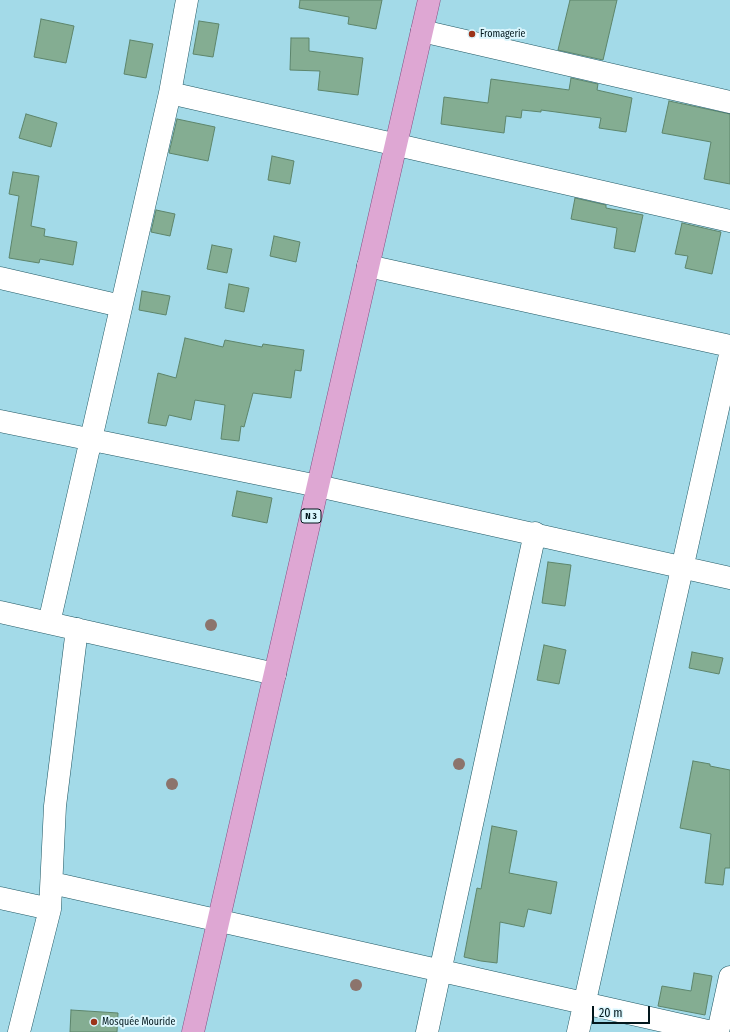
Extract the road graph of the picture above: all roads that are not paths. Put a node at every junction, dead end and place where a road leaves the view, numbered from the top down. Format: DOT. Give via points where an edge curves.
graph roads {
  1 [pos="187,0"];
  2 [pos="429,0"];
  3 [pos="422,31"];
  4 [pos="170,93"];
  5 [pos="730,102"];
  6 [pos="396,144"];
  7 [pos="730,221"];
  8 [pos="368,266"];
  9 [pos="0,278"];
  10 [pos="121,306"];
  11 [pos="730,346"];
  12 [pos="730,356"];
  13 [pos="0,421"];
  14 [pos="90,440"];
  15 [pos="318,486"];
  16 [pos="535,533"];
  17 [pos="683,567"];
  18 [pos="730,578"];
  19 [pos="0,612"];
  20 [pos="49,623"];
  21 [pos="77,629"];
  22 [pos="275,674"];
  23 [pos="52,884"];
  24 [pos="0,898"];
  25 [pos="50,909"];
  26 [pos="218,921"];
  27 [pos="441,970"];
  28 [pos="730,977"];
  29 [pos="585,1004"];
  30 [pos="19,1032"];
  31 [pos="193,1032"];
  32 [pos="427,1032"];
  33 [pos="578,1032"];
  34 [pos="712,1032"];
  35 [pos="718,1032"];
  1 -- 4 [label="street"];
  2 -- 3 [label="main road, N 3"];
  3 -- 5 [label="street"];
  3 -- 6 [label="main road, N 3"];
  4 -- 6 [label="street"];
  4 -- 10 [label="street"];
  6 -- 7 [label="street"];
  6 -- 8 [label="main road, N 3"];
  8 -- 11 [label="street"];
  8 -- 15 [label="main road, N 3"];
  9 -- 10 [label="street"];
  10 -- 14 [label="street"];
  12 -- 17 [label="street"];
  13 -- 14 [label="street"];
  14 -- 15 [label="street"];
  14 -- 20 [label="street"];
  15 -- 16 [label="street"];
  15 -- 22 [label="main road, N 3"];
  16 -- 17 [label="street"];
  16 -- 27 [label="street"];
  17 -- 18 [label="street"];
  17 -- 29 [label="street"];
  19 -- 20 [label="street"];
  20 -- 21 [label="street"];
  21 -- 22 [label="street"];
  21 -- 23 [label="street" via="55,806"];
  22 -- 26 [label="main road, N 3"];
  23 -- 25 [label="street"];
  23 -- 26 [label="street"];
  24 -- 25 [label="street"];
  25 -- 30 [label="street"];
  26 -- 27 [label="street"];
  26 -- 31 [label="main road, N 3"];
  27 -- 29 [label="street"];
  27 -- 32 [label="street"];
  28 -- 35 [label="street"];
  29 -- 33 [label="street"];
  29 -- 34 [label="street"];
}
